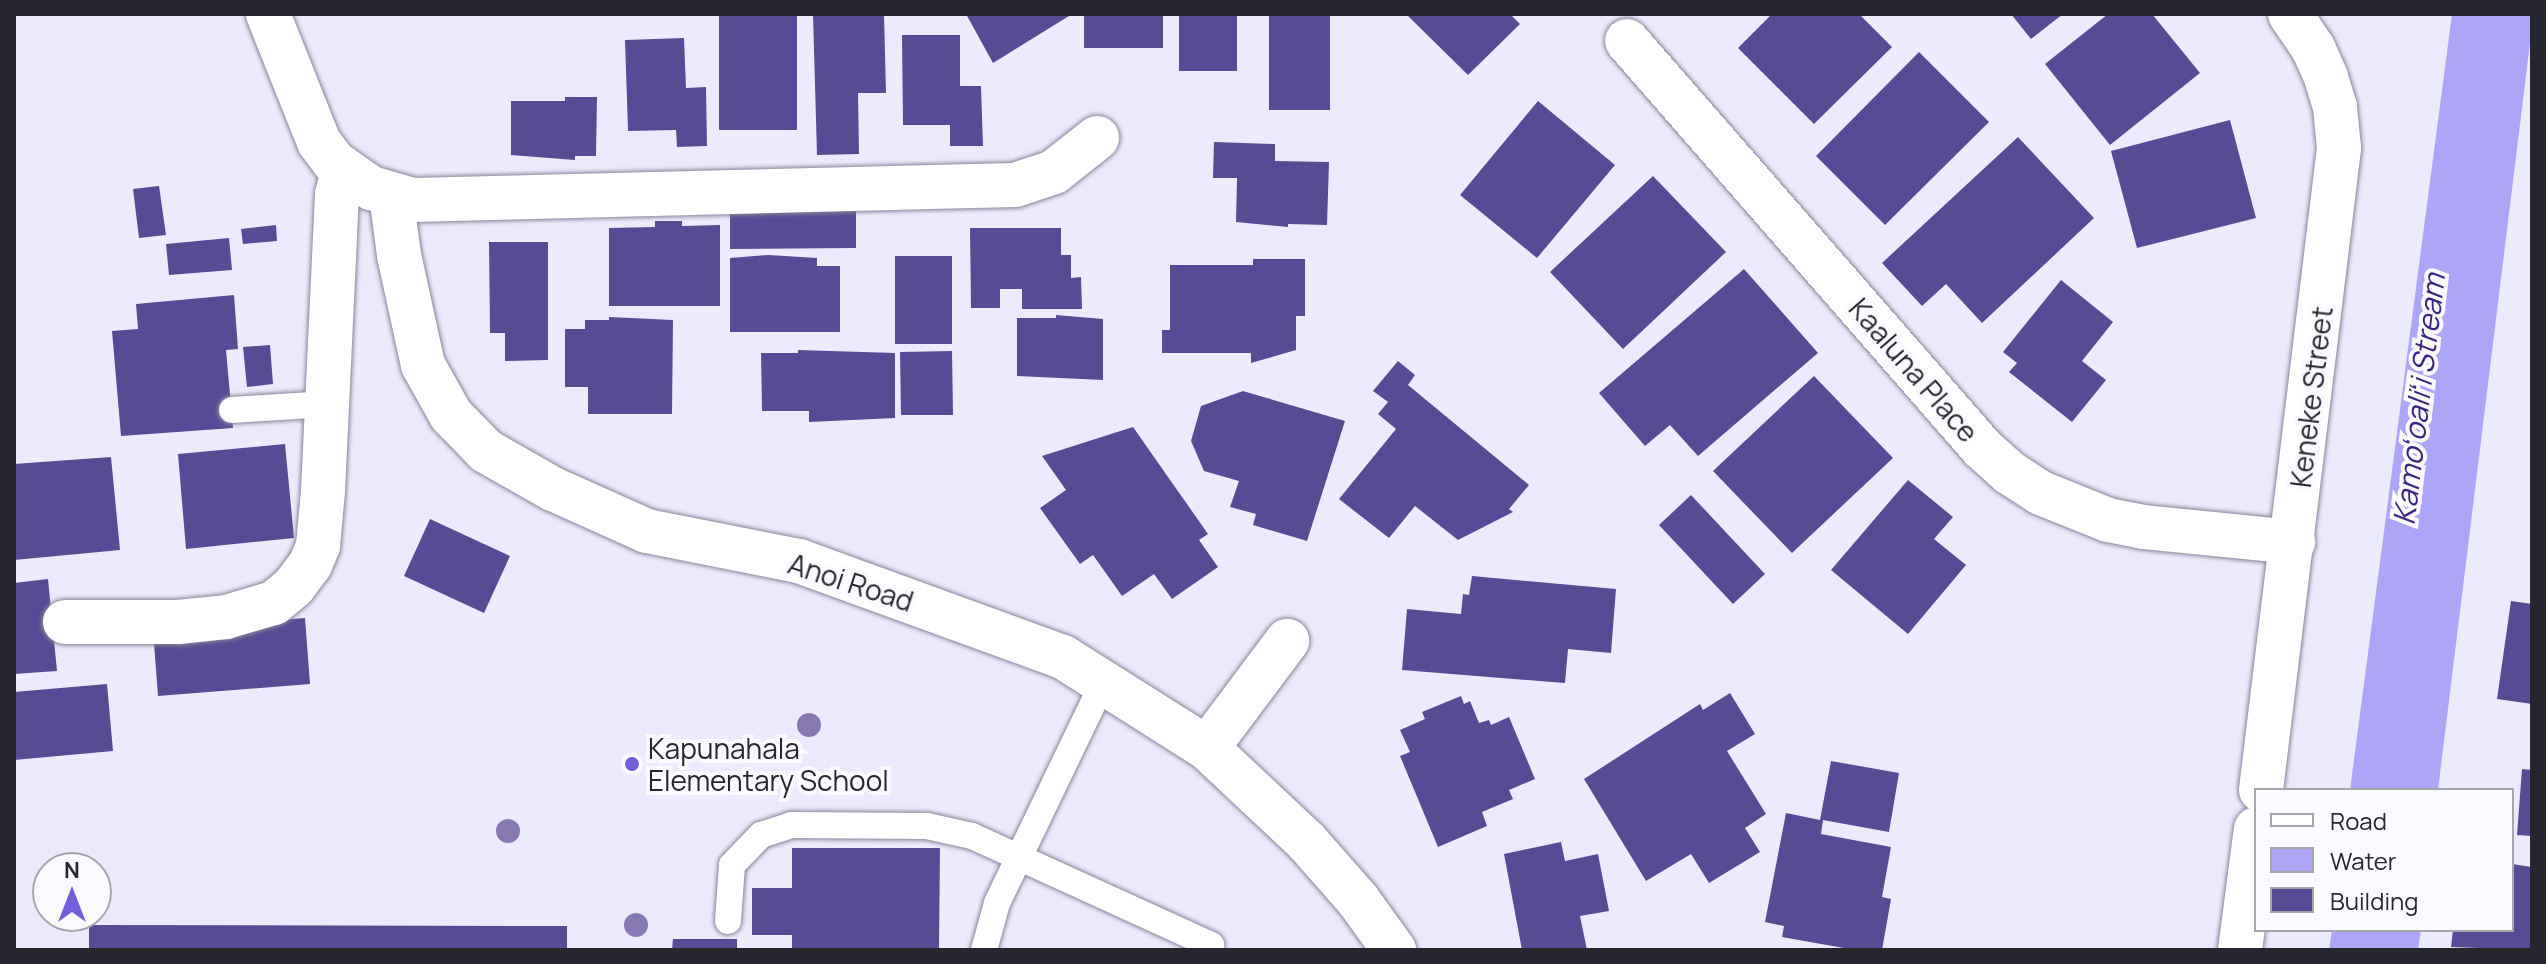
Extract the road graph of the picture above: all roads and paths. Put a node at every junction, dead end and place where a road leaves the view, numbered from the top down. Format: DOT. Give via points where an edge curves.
graph roads {
  1 [pos="268,14"];
  2 [pos="2290,14"];
  3 [pos="1627,41"];
  4 [pos="1097,138"];
  5 [pos="343,169"];
  6 [pos="391,195"];
  7 [pos="327,404"];
  8 [pos="232,410"];
  9 [pos="2293,542"];
  10 [pos="65,622"];
  11 [pos="1287,641"];
  12 [pos="1104,681"];
  13 [pos="1207,748"];
  14 [pos="2261,788"];
  15 [pos="2254,844"];
  16 [pos="1019,857"];
  17 [pos="728,921"];
  18 [pos="1211,945"];
  19 [pos="984,950"];
  20 [pos="1394,950"];
  21 [pos="2240,950"];
  1 -- 5 [label="street" via="319,142"];
  2 -- 9 [label="street, Keneke Street" via="2326,77 2339,148"];
  3 -- 9 [label="street, Kaaluna Place" via="1982,448 2010,473 2041,493 2108,520"];
  4 -- 6 [label="street" via="1054,172 1015,185 413,200"];
  5 -- 6 [label="street"];
  5 -- 7 [label="street" via="337,195"];
  6 -- 12 [label="street, Anoi Road" via="423,365 451,415 486,451 553,489 647,531 799,561 1063,657"];
  7 -- 8 [label="lane"];
  7 -- 10 [label="street" via="318,546 294,586 274,603 226,617 178,622"];
  9 -- 14 [label="street, Keneke Street"];
  11 -- 13 [label="street"];
  12 -- 13 [label="street, Anoi Road"];
  12 -- 16 [label="lane"];
  13 -- 20 [label="street, Anoi Road" via="1307,842"];
  15 -- 21 [label="street"];
  16 -- 17 [label="lane" via="945,828 791,825 761,835 732,865"];
  16 -- 18 [label="lane"];
  16 -- 19 [label="lane" via="997,903"];
}
